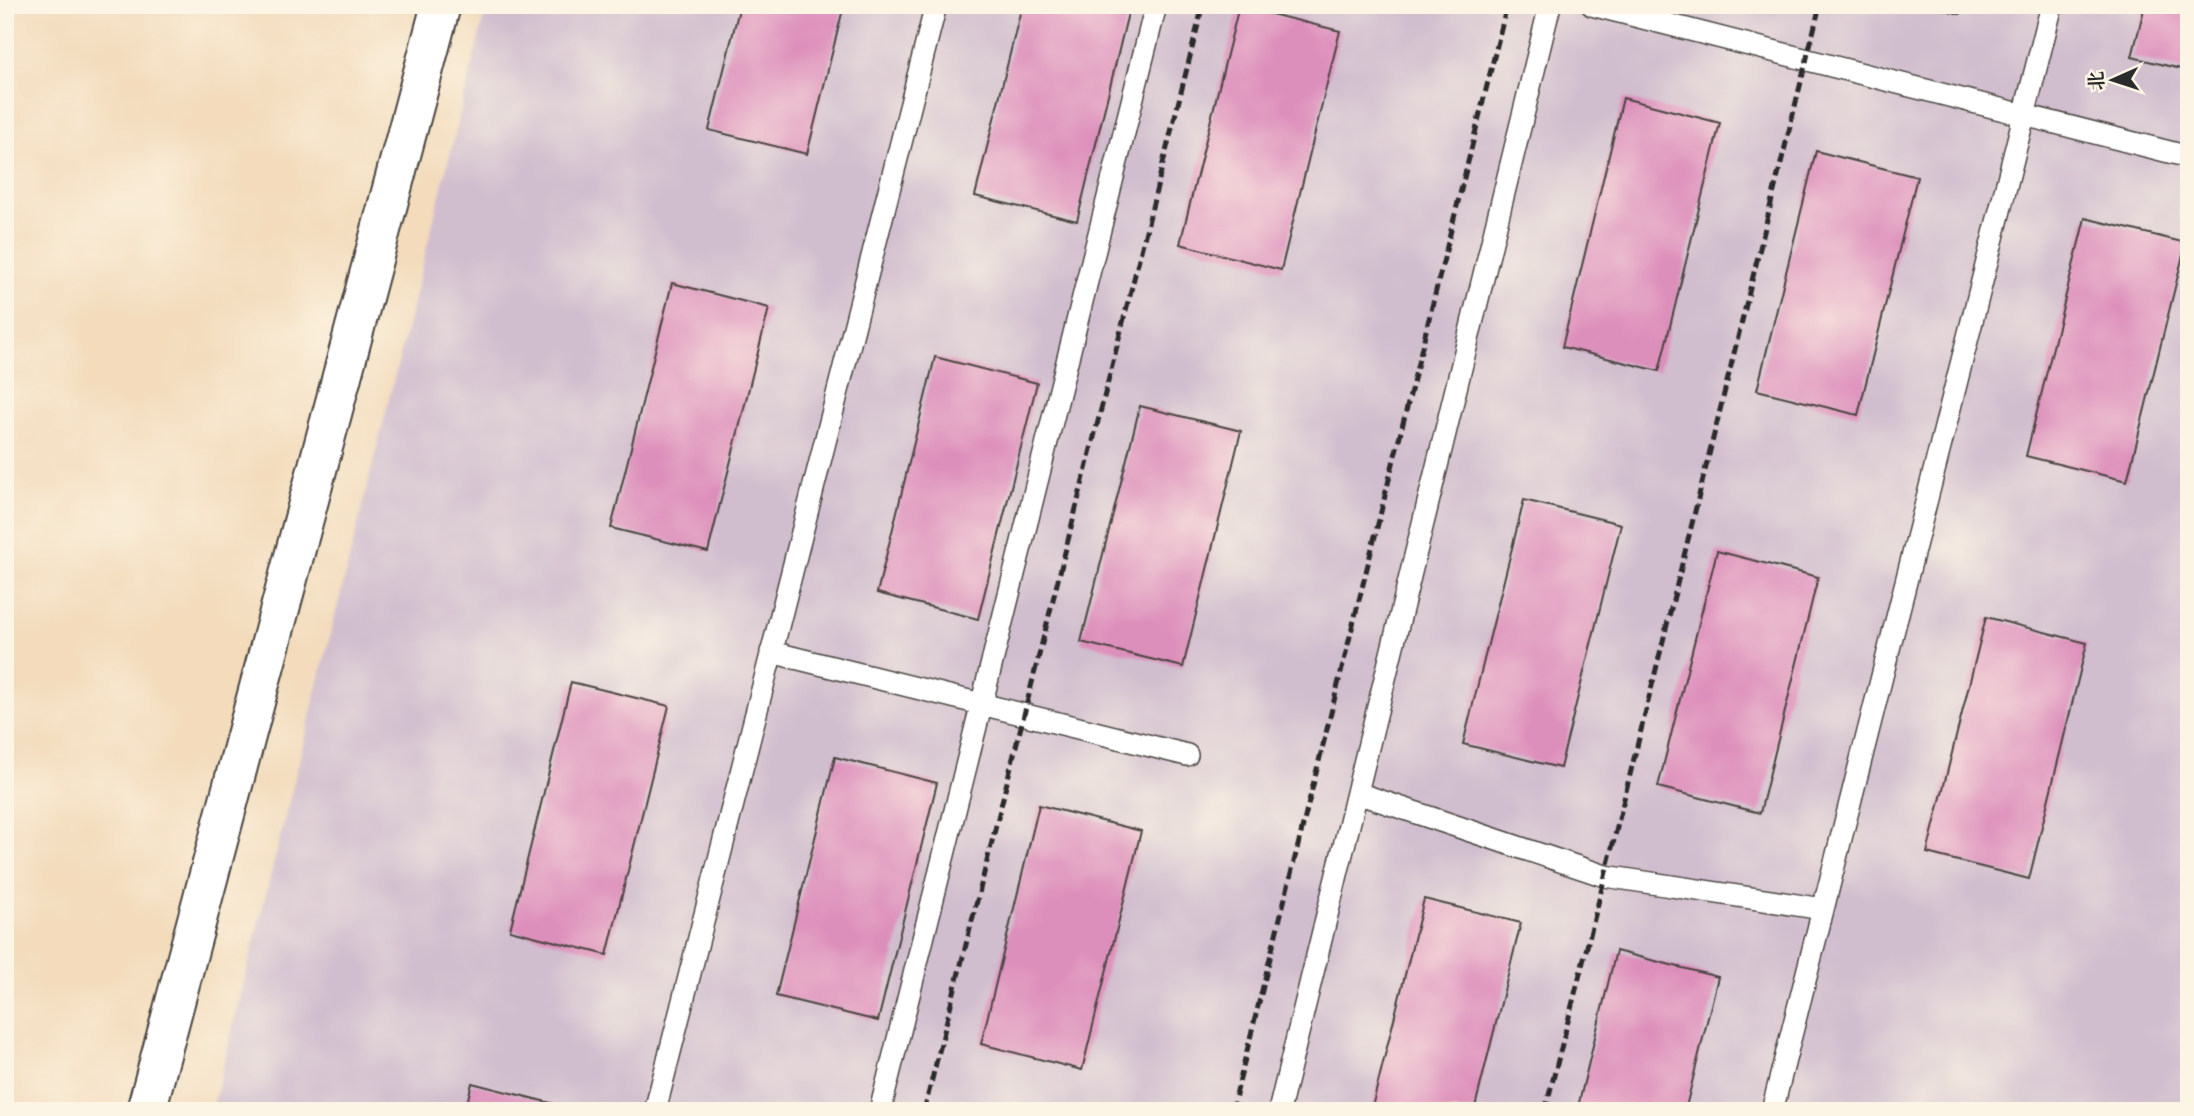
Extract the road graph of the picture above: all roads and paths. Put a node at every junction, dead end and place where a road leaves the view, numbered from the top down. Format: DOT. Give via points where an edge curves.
graph roads {
  1 [pos="441,5"];
  2 [pos="936,5"];
  3 [pos="1156,5"];
  4 [pos="1550,5"];
  5 [pos="1592,5"];
  6 [pos="2052,5"];
  7 [pos="2024,116"];
  8 [pos="2189,158"];
  9 [pos="771,652"];
  10 [pos="982,704"];
  11 [pos="1187,755"];
  12 [pos="1357,793"];
  13 [pos="1823,909"];
  14 [pos="146,1111"];
  15 [pos="655,1111"];
  16 [pos="880,1111"];
  17 [pos="1279,1111"];
  18 [pos="1772,1111"];
  1 -- 14 [label="street"];
  2 -- 9 [label="lane"];
  3 -- 10 [label="lane"];
  4 -- 12 [label="lane"];
  5 -- 7 [label="lane"];
  6 -- 7 [label="lane"];
  7 -- 8 [label="lane"];
  7 -- 13 [label="lane"];
  9 -- 10 [label="lane"];
  9 -- 15 [label="lane"];
  10 -- 11 [label="lane"];
  10 -- 16 [label="lane"];
  12 -- 13 [label="lane" via="1605,876"];
  12 -- 17 [label="lane"];
  13 -- 18 [label="lane"];
}
